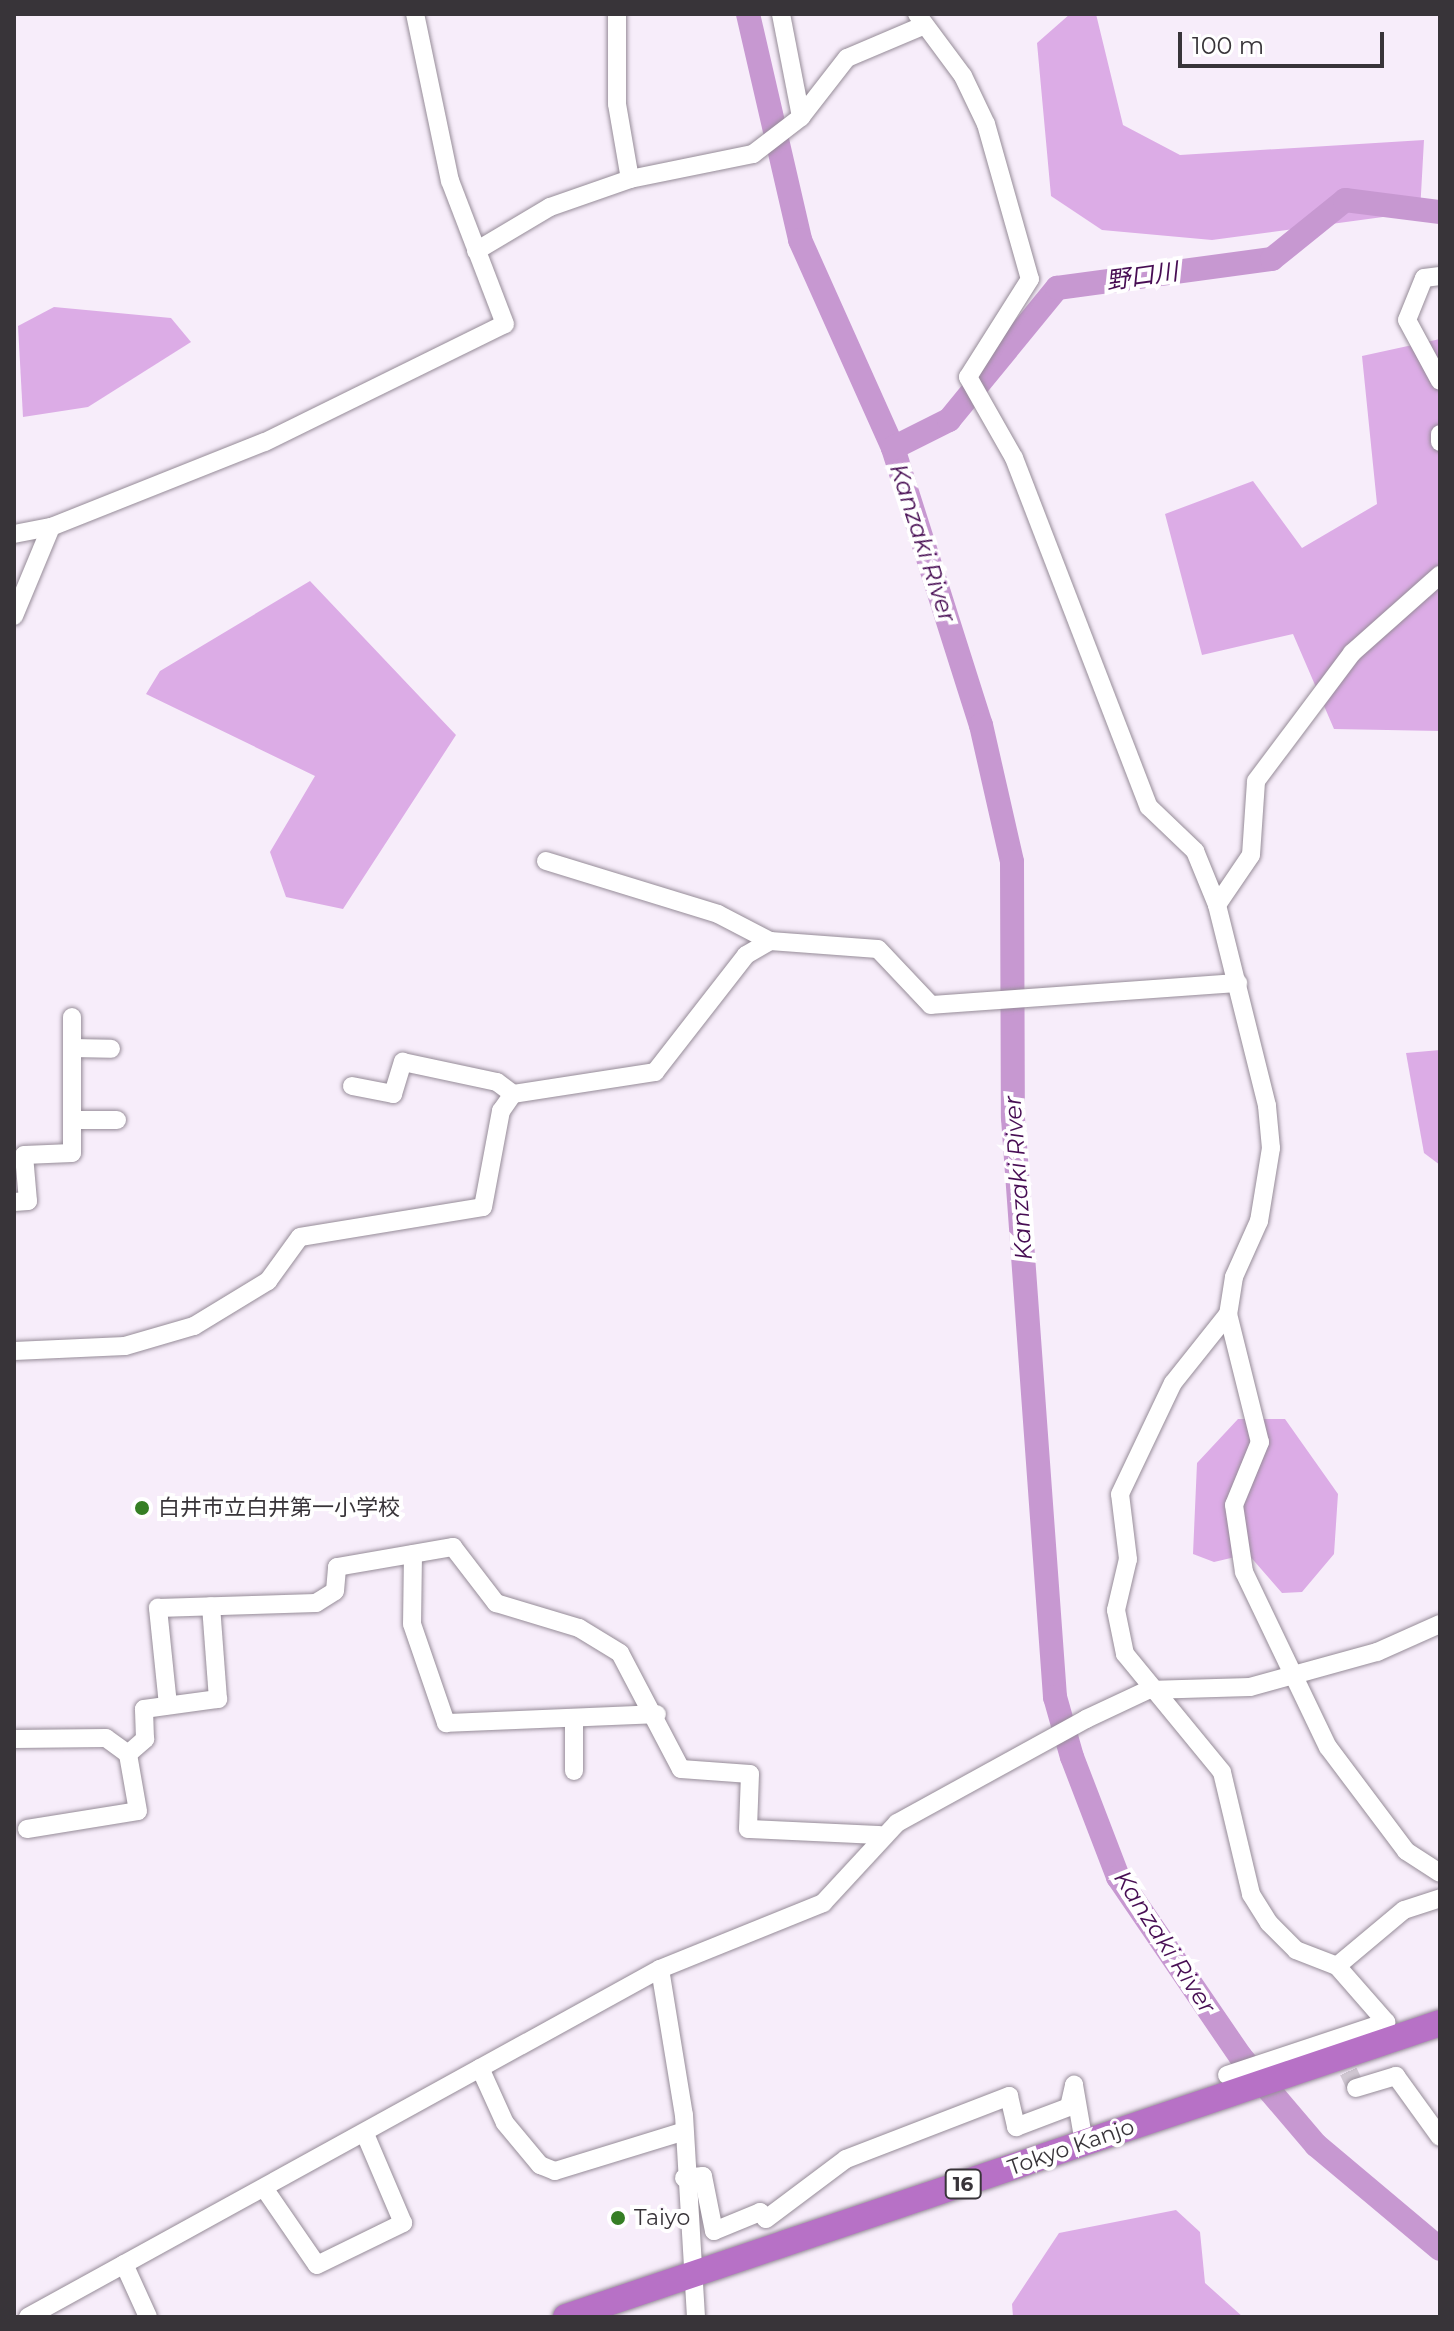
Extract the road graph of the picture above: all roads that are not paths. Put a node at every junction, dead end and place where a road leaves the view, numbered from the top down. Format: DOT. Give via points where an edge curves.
graph roads {
  1 [pos="415,14"];
  2 [pos="617,14"];
  3 [pos="781,14"];
  4 [pos="919,20"];
  5 [pos="801,117"];
  6 [pos="630,179"];
  7 [pos="476,251"];
  8 [pos="1440,276"];
  9 [pos="1440,381"];
  10 [pos="1440,434"];
  11 [pos="1440,442"];
  12 [pos="51,527"];
  13 [pos="14,534"];
  14 [pos="1440,575"];
  15 [pos="14,616"];
  16 [pos="546,861"];
  17 [pos="1217,905"];
  18 [pos="770,941"];
  19 [pos="1238,983"];
  20 [pos="72,1017"];
  21 [pos="72,1048"];
  22 [pos="111,1049"];
  23 [pos="352,1086"];
  24 [pos="513,1094"];
  25 [pos="72,1120"];
  26 [pos="117,1120"];
  27 [pos="14,1202"];
  28 [pos="1228,1314"];
  29 [pos="14,1351"];
  30 [pos="413,1554"];
  31 [pos="211,1606"];
  32 [pos="1440,1624"];
  33 [pos="1293,1675"];
  34 [pos="1148,1690"];
  35 [pos="168,1705"];
  36 [pos="657,1714"];
  37 [pos="574,1718"];
  38 [pos="14,1739"];
  39 [pos="128,1754"];
  40 [pos="574,1771"];
  41 [pos="27,1829"];
  42 [pos="880,1835"];
  43 [pos="1440,1873"];
  44 [pos="1440,1898"];
  45 [pos="1337,1966"];
  46 [pos="660,1969"];
  47 [pos="1440,2023"];
  48 [pos="1440,2042"];
  49 [pos="480,2068"];
  50 [pos="1283,2076"];
  51 [pos="1356,2088"];
  52 [pos="1237,2090"];
  53 [pos="682,2132"];
  54 [pos="365,2134"];
  55 [pos="1440,2137"];
  56 [pos="1084,2143"];
  57 [pos="684,2178"];
  58 [pos="264,2188"];
  59 [pos="124,2264"];
  60 [pos="693,2295"];
  61 [pos="28,2317"];
  62 [pos="148,2317"];
  63 [pos="566,2317"];
  64 [pos="617,2317"];
  1 -- 7 [label="street" via="450,181"];
  2 -- 6 [label="street" via="617,104"];
  3 -- 5 [label="street"];
  4 -- 5 [label="street" via="847,58"];
  4 -- 17 [label="street" via="963,76 980,112 1030,279 968,377 1014,458 1149,807 1195,851"];
  5 -- 6 [label="street" via="753,154"];
  6 -- 7 [label="street" via="550,207"];
  7 -- 12 [label="street" via="505,324 265,442"];
  8 -- 9 [label="street" via="1424,278 1407,320"];
  10 -- 11 [label="street"];
  12 -- 13 [label="street"];
  12 -- 15 [label="street"];
  14 -- 17 [label="street" via="1352,653 1256,781 1251,855"];
  16 -- 18 [label="street" via="718,914"];
  17 -- 19 [label="street"];
  18 -- 19 [label="street" via="868,945 931,1005"];
  18 -- 24 [label="street" via="746,955 655,1072"];
  19 -- 28 [label="street" via="1271,1148 1257,1234 1234,1277"];
  20 -- 21 [label="street"];
  21 -- 22 [label="street"];
  21 -- 25 [label="street"];
  23 -- 24 [label="street" via="393,1094 403,1062 497,1082"];
  24 -- 29 [label="street" via="501,1111 483,1207 300,1237 268,1281 194,1326 125,1346"];
  25 -- 26 [label="street"];
  25 -- 27 [label="street" via="72,1153 24,1155 28,1201"];
  28 -- 33 [label="street" via="1260,1442 1234,1505 1244,1572"];
  28 -- 34 [label="street" via="1173,1383 1120,1494 1128,1559 1116,1610 1125,1654"];
  30 -- 31 [label="street" via="337,1567 335,1591 316,1603"];
  30 -- 36 [label="street" via="453,1547 496,1603 599,1638 620,1653"];
  30 -- 37 [label="street" via="412,1624 446,1723"];
  31 -- 35 [label="street" via="218,1699"];
  31 -- 35 [label="street" via="158,1608"];
  32 -- 33 [label="street"];
  33 -- 34 [label="street" via="1250,1687"];
  33 -- 43 [label="street" via="1328,1747 1384,1825"];
  34 -- 42 [label="street" via="1045,1739"];
  34 -- 45 [label="street" via="1222,1772 1251,1894 1269,1923 1296,1950"];
  35 -- 39 [label="street" via="144,1709 145,1739"];
  36 -- 37 [label="street"];
  36 -- 42 [label="street" via="681,1769 750,1774 748,1829"];
  37 -- 40 [label="street"];
  38 -- 39 [label="street" via="106,1738"];
  39 -- 41 [label="street" via="138,1811"];
  42 -- 46 [label="street" via="823,1903"];
  44 -- 45 [label="street" via="1404,1910"];
  45 -- 50 [label="street" via="1386,2022"];
  46 -- 49 [label="street"];
  46 -- 53 [label="street"];
  47 -- 50 [label="highway, Tokyo Kanjo / 16"];
  48 -- 50 [label="highway, Tokyo Kanjo / 16"];
  49 -- 53 [label="street" via="505,2123 540,2165 555,2171"];
  49 -- 54 [label="street"];
  50 -- 52 [label="highway, Tokyo Kanjo / 16"];
  50 -- 52 [label="street"];
  51 -- 55 [label="street" via="1396,2076"];
  52 -- 56 [label="highway, Tokyo Kanjo / 16"];
  52 -- 60 [label="highway, Tokyo Kanjo / 16"];
  53 -- 57 [label="street"];
  54 -- 58 [label="street"];
  54 -- 58 [label="street" via="403,2223 317,2265"];
  56 -- 57 [label="street" via="1074,2085 1069,2107 1016,2127 1009,2096 846,2159 766,2219 760,2212 714,2231 703,2176"];
  56 -- 60 [label="highway, Tokyo Kanjo / 16"];
  57 -- 60 [label="street"];
  58 -- 59 [label="street"];
  59 -- 61 [label="street"];
  59 -- 62 [label="street"];
  60 -- 63 [label="highway, Tokyo Kanjo / 16"];
  60 -- 64 [label="highway, Tokyo Kanjo / 16"];
}
